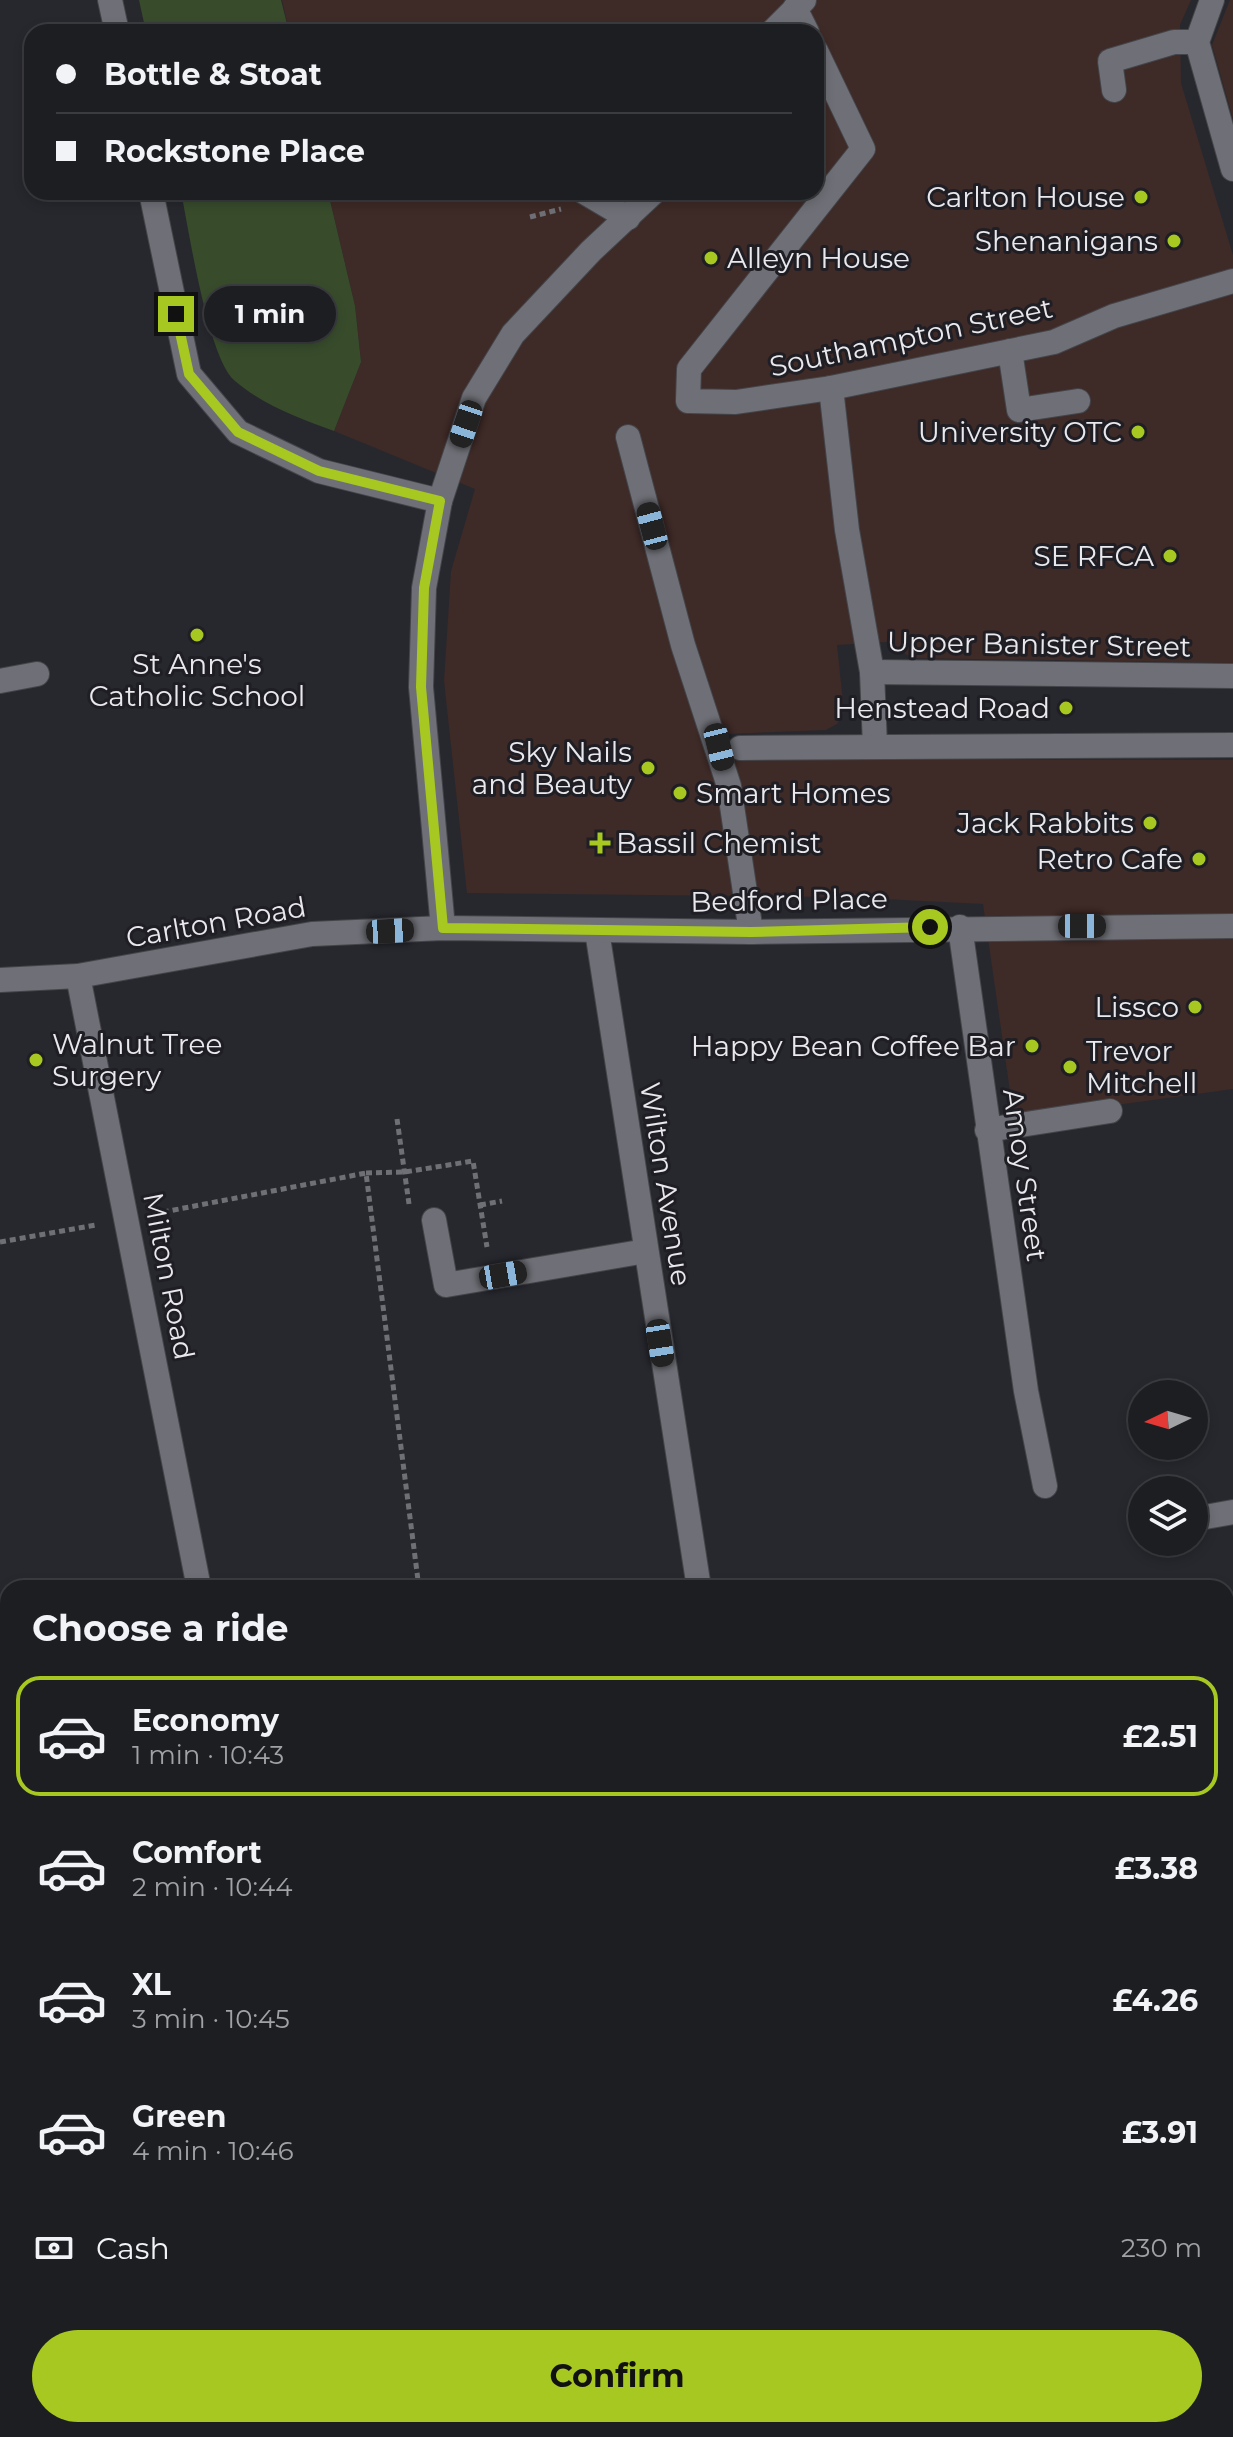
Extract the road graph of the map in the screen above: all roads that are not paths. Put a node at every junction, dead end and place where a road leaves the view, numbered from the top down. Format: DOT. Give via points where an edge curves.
graph roads {
  1 [pos="110,0"];
  2 [pos="1212,0"];
  3 [pos="799,4"];
  4 [pos="115,24"];
  5 [pos="780,24"];
  6 [pos="805,24"];
  7 [pos="1197,42"];
  8 [pos="824,68"];
  9 [pos="1114,90"];
  10 [pos="1233,169"];
  11 [pos="824,198"];
  12 [pos="153,200"];
  13 [pos="598,200"];
  14 [pos="642,200"];
  15 [pos="823,200"];
  16 [pos="628,218"];
  17 [pos="1233,281"];
  18 [pos="1010,351"];
  19 [pos="831,388"];
  20 [pos="1078,401"];
  21 [pos="628,437"];
  22 [pos="440,501"];
  23 [pos="872,672"];
  24 [pos="37,674"];
  25 [pos="1233,676"];
  26 [pos="0,681"];
  27 [pos="1233,745"];
  28 [pos="875,746"];
  29 [pos="740,748"];
  30 [pos="1233,926"];
  31 [pos="960,927"];
  32 [pos="443,928"];
  33 [pos="597,931"];
  34 [pos="751,932"];
  35 [pos="78,976"];
  36 [pos="0,980"];
  37 [pos="1110,1111"];
  38 [pos="987,1130"];
  39 [pos="434,1220"];
  40 [pos="646,1251"];
  41 [pos="1045,1486"];
  42 [pos="1233,1512"];
  43 [pos="1208,1516"];
  44 [pos="197,1580"];
  45 [pos="698,1580"];
  1 -- 4 [label="street"];
  2 -- 7 [label="street"];
  3 -- 5 [label="street"];
  3 -- 6 [label="street"];
  7 -- 9 [label="street" via="1174,42 1110,61"];
  7 -- 10 [label="street"];
  8 -- 11 [label="street, Southampton Street" via="863,149"];
  12 -- 22 [label="street" via="189,374 238,432 319,471"];
  13 -- 16 [label="street"];
  14 -- 16 [label="street"];
  15 -- 19 [label="street, Southampton Street" via="689,369 688,401 736,402"];
  16 -- 22 [label="street" via="513,334 474,398"];
  17 -- 18 [label="street, Southampton Street" via="1114,316 1054,342"];
  18 -- 19 [label="street, Southampton Street"];
  18 -- 20 [label="street" via="1019,410"];
  19 -- 23 [label="street" via="847,530"];
  21 -- 34 [label="street" via="683,645 729,786"];
  22 -- 32 [label="street" via="424,588 421,687"];
  23 -- 25 [label="street, Upper Banister Street"];
  23 -- 28 [label="street, Upper Banister Street"];
  24 -- 26 [label="street"];
  27 -- 28 [label="street"];
  28 -- 29 [label="street"];
  30 -- 31 [label="street, Bedford Place"];
  31 -- 34 [label="street, Bedford Place"];
  31 -- 38 [label="street, Amoy Street"];
  32 -- 33 [label="street, Bedford Place"];
  32 -- 35 [label="street, Carlton Road" via="312,934"];
  33 -- 34 [label="street, Bedford Place"];
  33 -- 40 [label="street, Wilton Avenue"];
  35 -- 36 [label="street, Carlton Road"];
  35 -- 44 [label="street, Milton Road"];
  37 -- 38 [label="street"];
  38 -- 41 [label="street, Amoy Street"];
  39 -- 40 [label="street" via="446,1285"];
  40 -- 45 [label="street, Wilton Avenue"];
  42 -- 43 [label="street"];
}
